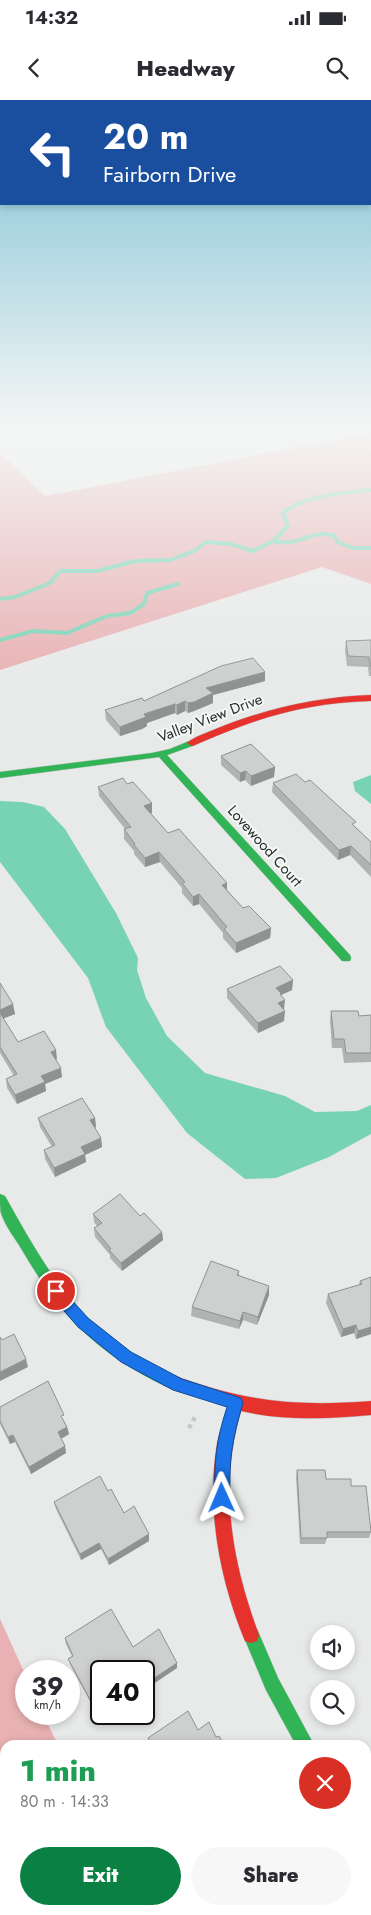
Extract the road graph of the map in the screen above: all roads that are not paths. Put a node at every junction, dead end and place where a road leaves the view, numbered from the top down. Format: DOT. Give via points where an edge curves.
graph roads {
  1 [pos="371,698"];
  2 [pos="161,754"];
  3 [pos="0,775"];
  4 [pos="346,958"];
  5 [pos="0,1200"];
  6 [pos="236,1403"];
  7 [pos="371,1408"];
  8 [pos="302,1740"];
  1 -- 2 [label="street, Valley View Drive" via="336,699 283,708"];
  2 -- 3 [label="street, Valley View Drive"];
  2 -- 4 [label="street, Lovewood Court"];
  5 -- 6 [label="street" via="38,1268 83,1323 126,1357 152,1372 203,1394"];
  6 -- 7 [label="street" via="298,1412"];
  6 -- 8 [label="street" via="225,1436 222,1461 222,1516 229,1563 241,1611 259,1660"];
}
